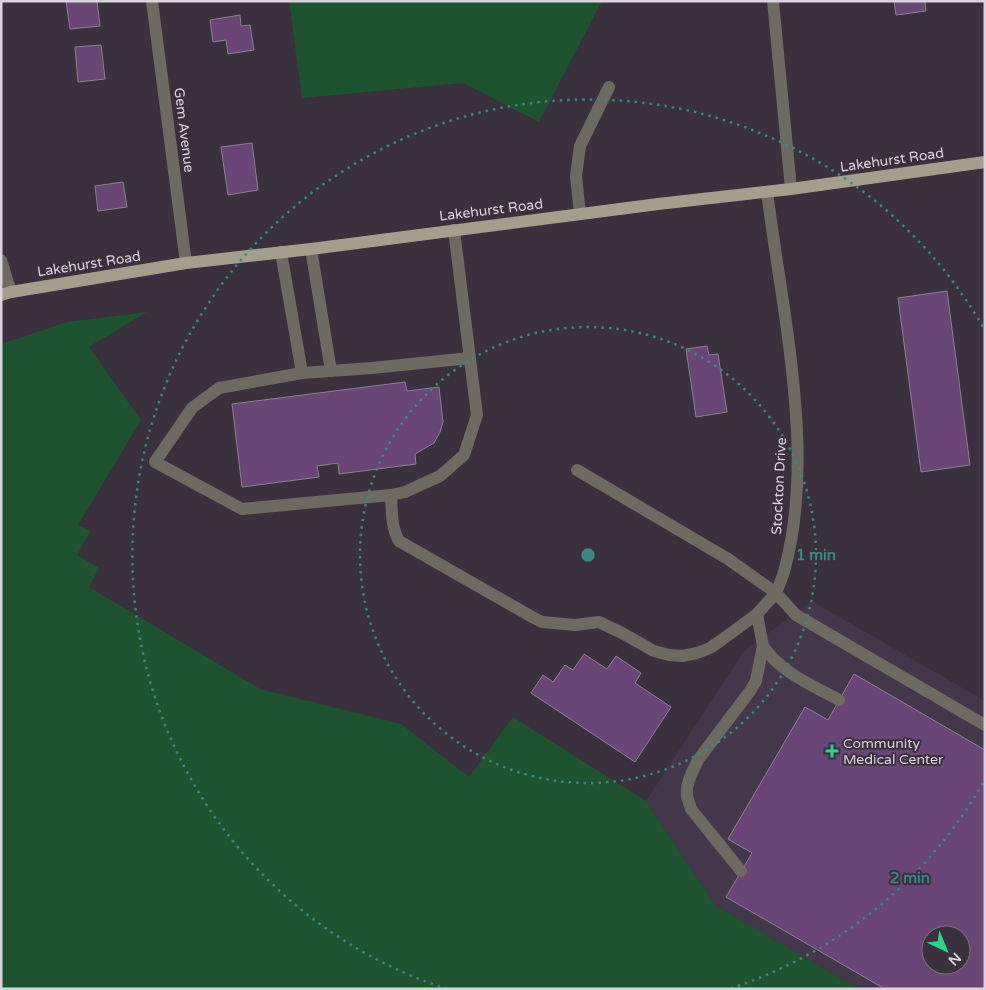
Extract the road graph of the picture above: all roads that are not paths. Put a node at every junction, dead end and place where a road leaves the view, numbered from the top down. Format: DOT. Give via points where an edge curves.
graph roads {
  1 [pos="152,1"];
  2 [pos="773,1"];
  3 [pos="609,87"];
  4 [pos="985,162"];
  5 [pos="791,190"];
  6 [pos="767,192"];
  7 [pos="580,214"];
  8 [pos="454,230"];
  9 [pos="311,249"];
  10 [pos="281,252"];
  11 [pos="1,260"];
  12 [pos="186,264"];
  13 [pos="6,293"];
  14 [pos="470,358"];
  15 [pos="331,371"];
  16 [pos="302,373"];
  17 [pos="577,470"];
  18 [pos="391,495"];
  19 [pos="776,593"];
  20 [pos="757,614"];
  21 [pos="763,646"];
  22 [pos="839,700"];
  23 [pos="985,725"];
  24 [pos="741,871"];
  1 -- 12 [label="street, Gem Avenue"];
  2 -- 5 [label="street"];
  3 -- 7 [label="street" via="580,146 576,176"];
  4 -- 5 [label="main road, Lakehurst Road"];
  5 -- 6 [label="main road, Lakehurst Road"];
  6 -- 7 [label="main road, Lakehurst Road"];
  6 -- 19 [label="street, Stockton Drive" via="791,360 796,435 793,529"];
  7 -- 8 [label="main road, Lakehurst Road"];
  8 -- 9 [label="main road, Lakehurst Road"];
  8 -- 14 [label="street"];
  9 -- 10 [label="main road, Lakehurst Road"];
  9 -- 15 [label="street"];
  10 -- 12 [label="main road, Lakehurst Road"];
  10 -- 16 [label="street"];
  11 -- 13 [label="street"];
  12 -- 13 [label="main road, Lakehurst Road"];
  14 -- 15 [label="street"];
  14 -- 18 [label="street" via="477,415 464,455 440,476 406,492"];
  15 -- 16 [label="street"];
  16 -- 18 [label="street" via="219,388 192,408 155,462 242,509"];
  17 -- 19 [label="street" via="728,559"];
  18 -- 20 [label="street" via="393,526 399,541 542,622 575,625 599,622 654,651 682,656 710,648"];
  19 -- 20 [label="street"];
  19 -- 23 [label="street" via="796,615"];
  20 -- 21 [label="street"];
  21 -- 22 [label="street" via="780,666"];
  21 -- 24 [label="street" via="756,681 698,760 688,786 691,808"];
}
